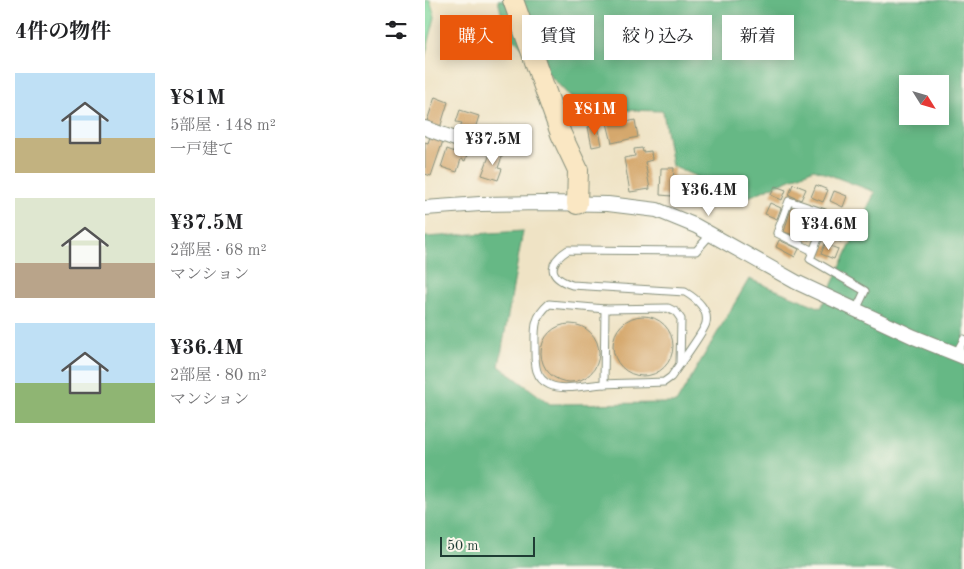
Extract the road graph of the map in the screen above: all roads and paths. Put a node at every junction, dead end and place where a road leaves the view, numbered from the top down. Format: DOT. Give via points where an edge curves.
graph roads {
  1 [pos="513,0"];
  2 [pos="425,128"];
  3 [pos="469,144"];
  4 [pos="577,204"];
  5 [pos="425,208"];
  6 [pos="711,234"];
  7 [pos="813,251"];
  8 [pos="605,309"];
  9 [pos="856,310"];
  10 [pos="964,339"];
  11 [pos="960,356"];
  12 [pos="680,364"];
  13 [pos="604,384"];
  1 -- 4 [label="street" via="558,125 578,170"];
  2 -- 3 [label="street"];
  4 -- 5 [label="street" via="480,204"];
  4 -- 6 [label="street" via="657,210"];
  6 -- 9 [label="street" via="796,282"];
  6 -- 12 [label="lane" via="696,251 568,250 557,258 552,268 562,282 572,285 685,292 696,299 705,312 706,324"];
  7 -- 7 [label="lane" via="828,214 789,201 777,233"];
  7 -- 9 [label="lane" via="810,259 865,291"];
  8 -- 12 [label="lane" via="668,308 676,312 681,319"];
  8 -- 13 [label="lane"];
  8 -- 13 [label="lane" via="549,304 535,322 535,368 543,380 561,388"];
  9 -- 11 [label="street"];
  10 -- 11 [label="lane"];
  12 -- 13 [label="lane" via="664,382"];
}
